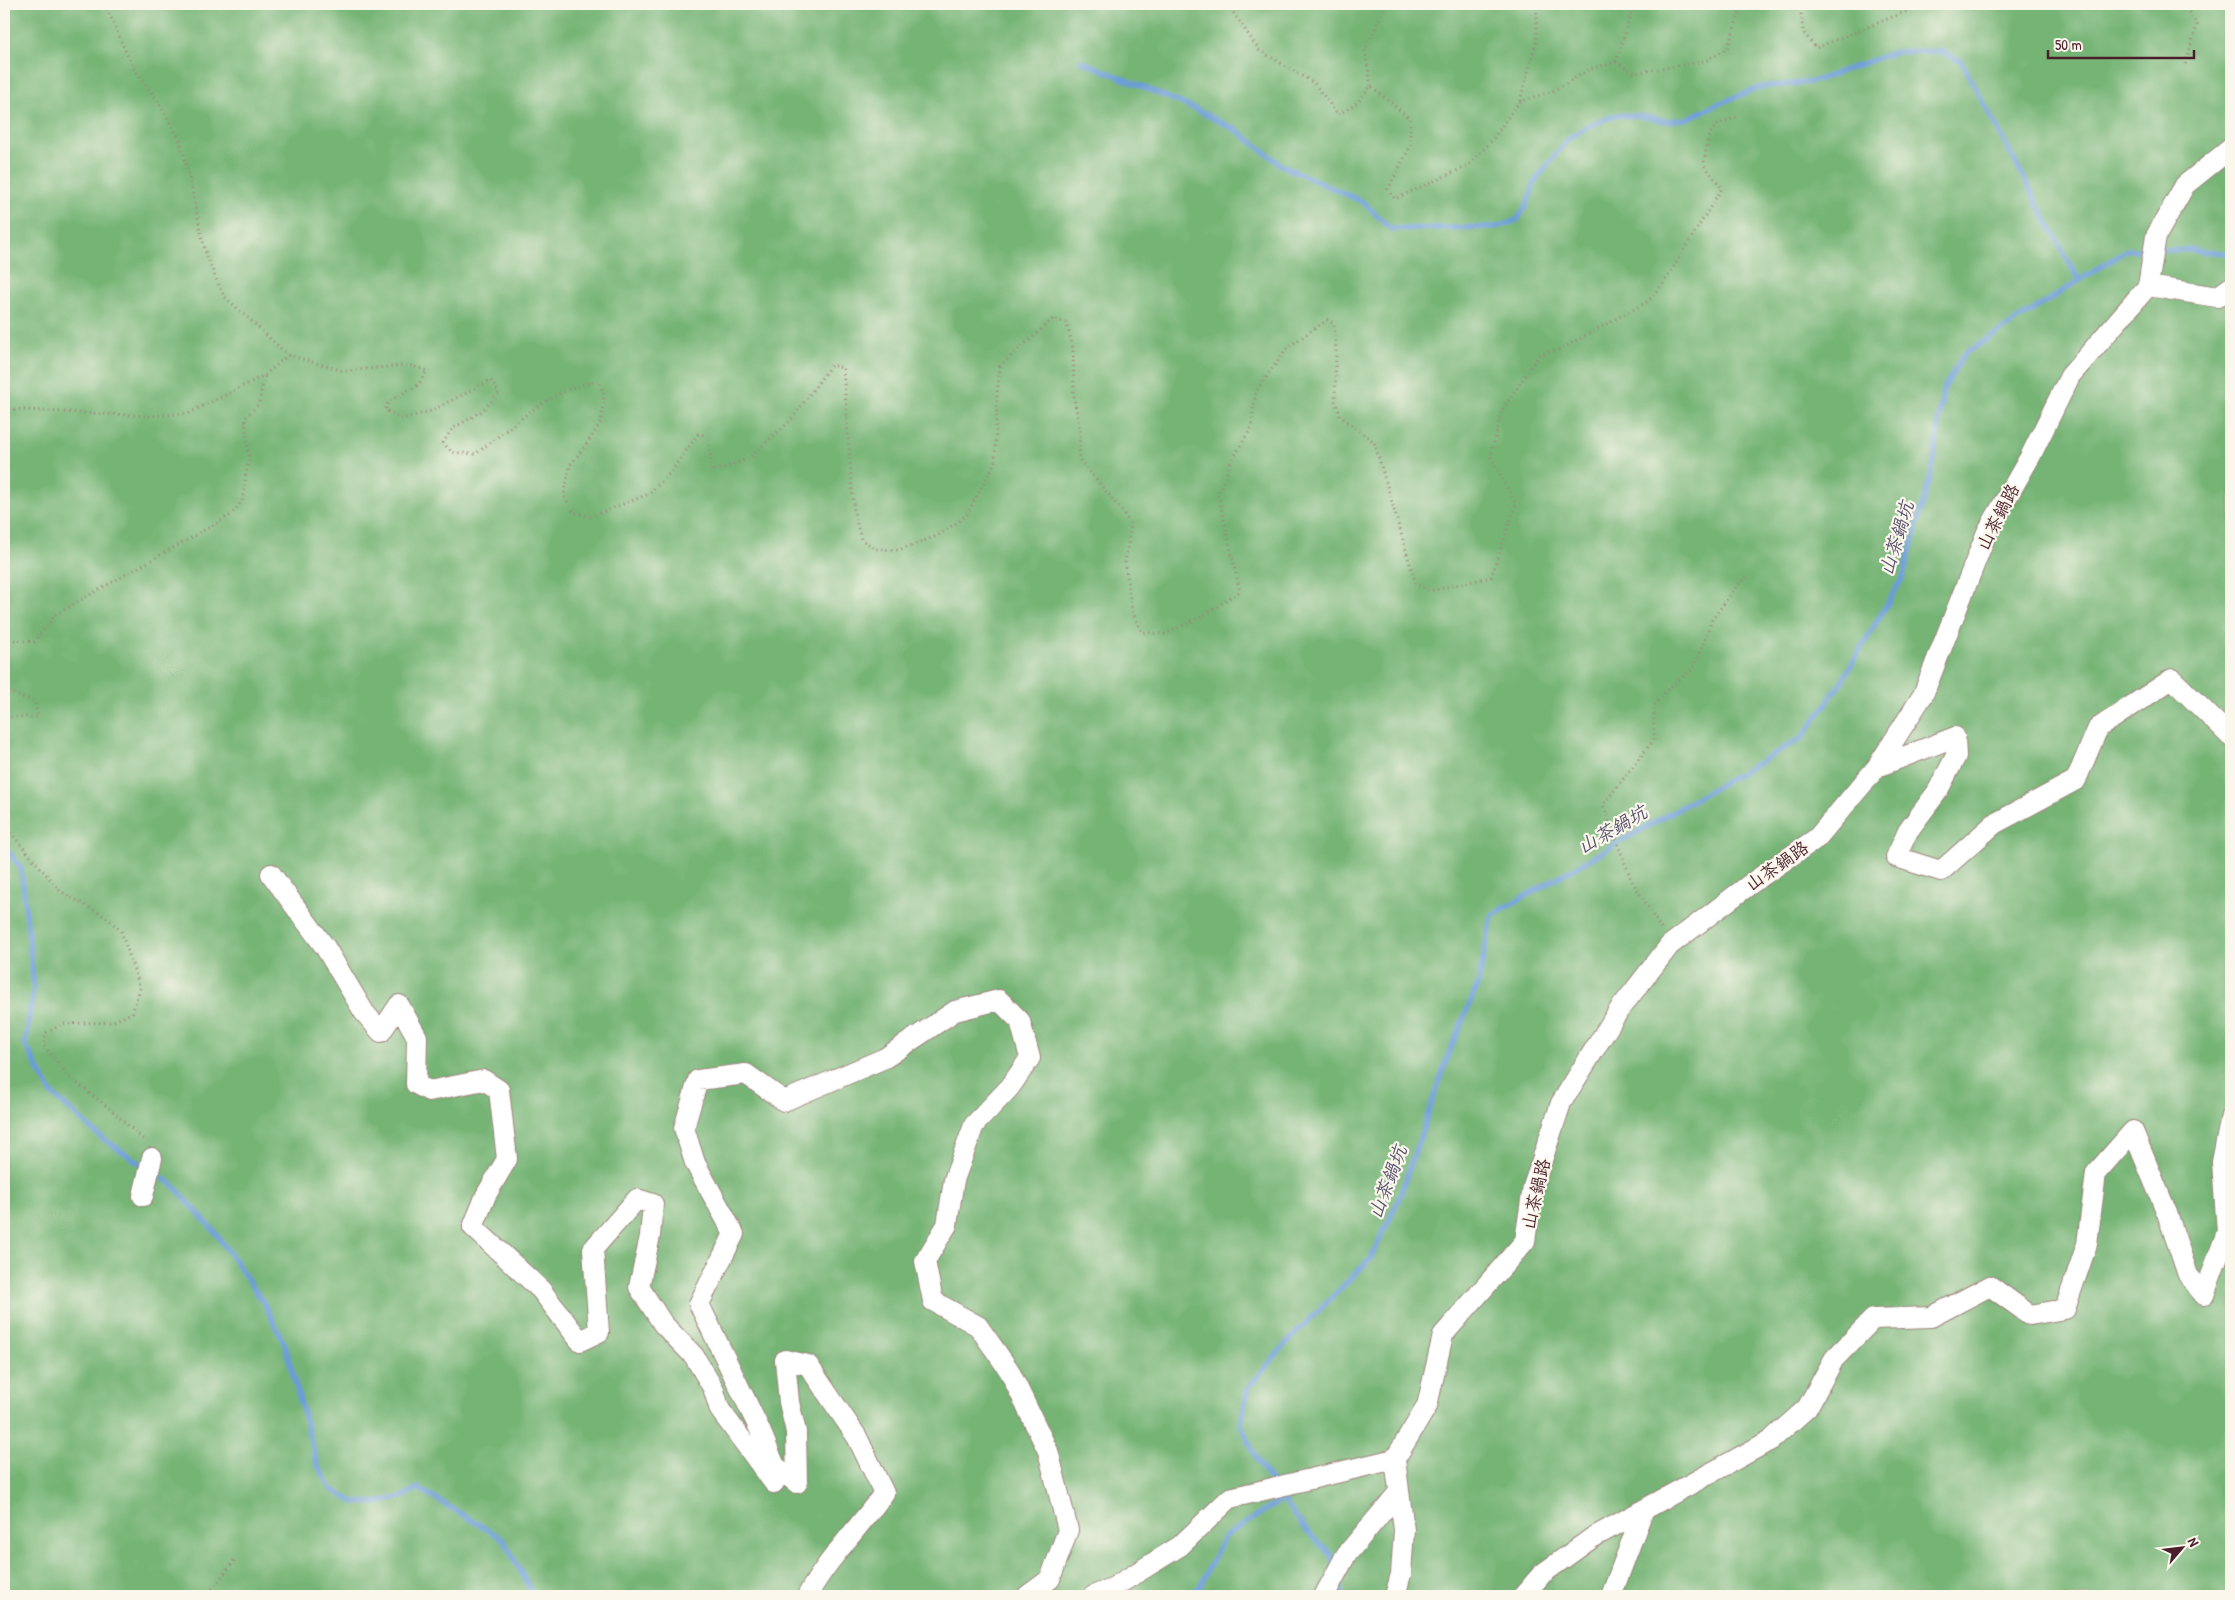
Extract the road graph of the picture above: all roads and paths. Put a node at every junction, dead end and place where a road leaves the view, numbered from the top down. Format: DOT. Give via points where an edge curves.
graph roads {
  1 [pos="105,4"];
  2 [pos="1230,4"];
  3 [pos="1386,4"];
  4 [pos="1537,4"];
  5 [pos="1634,4"];
  6 [pos="1743,4"];
  7 [pos="1800,4"];
  8 [pos="1915,4"];
  9 [pos="2183,4"];
  10 [pos="1616,62"];
  11 [pos="2184,68"];
  12 [pos="1371,86"];
  13 [pos="1519,102"];
  14 [pos="1737,117"];
  15 [pos="2231,148"];
  16 [pos="2148,286"];
  17 [pos="2231,287"];
  18 [pos="288,355"];
  19 [pos="265,375"];
  20 [pos="4,409"];
  21 [pos="1750,575"];
  22 [pos="4,639"];
  23 [pos="4,690"];
  24 [pos="4,717"];
  25 [pos="2231,736"];
  26 [pos="1877,767"];
  27 [pos="4,824"];
  28 [pos="271,874"];
  29 [pos="1670,945"];
  30 [pos="2231,1116"];
  31 [pos="152,1158"];
  32 [pos="144,1189"];
  33 [pos="1395,1460"];
  34 [pos="797,1483"];
  35 [pos="1399,1492"];
  36 [pos="1643,1511"];
  37 [pos="236,1558"];
  38 [pos="1326,1592"];
  39 [pos="204,1596"];
  40 [pos="807,1596"];
  41 [pos="1027,1596"];
  42 [pos="1093,1596"];
  43 [pos="1395,1596"];
  44 [pos="1523,1596"];
  45 [pos="1610,1596"];
  1 -- 18 [label="path" via="132,66 179,138 205,250 224,296"];
  2 -- 12 [label="path" via="1259,50 1314,82 1338,115 1357,103"];
  3 -- 12 [label="path" via="1365,50"];
  4 -- 13 [label="path" via="1536,43"];
  5 -- 10 [label="path"];
  6 -- 10 [label="path" via="1727,49 1705,61 1634,73"];
  7 -- 8 [label="path" via="1803,32 1816,48"];
  9 -- 11 [label="path" via="2197,25"];
  10 -- 13 [label="path" via="1590,69 1554,90"];
  12 -- 13 [label="path" via="1410,118 1410,147 1388,189 1395,199 1469,165"];
  14 -- 18 [label="path" via="1719,122 1708,137 1704,165 1722,188 1663,284 1647,302 1561,349 1539,355 1501,412 1491,457 1516,504 1491,577 1430,591 1416,584 1374,442 1340,416 1335,401 1334,324 1327,320 1288,347 1256,391 1251,428 1232,460 1218,494 1240,592 1203,616 1165,634 1142,632 1132,611 1124,562 1131,526 1079,459 1074,349 1067,323 1053,319 1000,366 995,462 966,516 937,536 899,550 876,549 861,539 854,513 843,368 831,365 791,420 748,459 712,472 708,436 698,434 670,473 649,494 590,517 573,512 564,496 570,465 601,422 604,396 599,381 581,383 548,399 475,454 452,452 442,443 452,429 482,412 499,393 491,380 431,411 402,419 385,410 388,402 418,386 427,371 409,365 344,371"];
  15 -- 16 [label="street" via="2185,185 2156,236"];
  16 -- 17 [label="street" via="2218,297"];
  16 -- 26 [label="street, 山茶鍋路" via="2070,376 2030,457 1987,532 1923,695"];
  18 -- 19 [label="path"];
  19 -- 20 [label="path" via="189,413 148,416"];
  19 -- 22 [label="path" via="258,405 245,418 250,457 242,501 231,515 56,614 34,642"];
  21 -- 29 [label="path" via="1738,584 1712,620 1695,666 1654,705 1654,739 1603,805 1631,879"];
  23 -- 24 [label="path" via="35,702 38,717"];
  25 -- 26 [label="street" via="2172,679 2098,728 2076,780 1994,824 1941,871 1896,857 1908,831 1937,792 1956,756 1955,737"];
  26 -- 29 [label="street, 山茶鍋路" via="1817,838"];
  27 -- 31 [label="path" via="60,891 106,917 121,931 140,988 132,1013 111,1022 62,1024 46,1033 44,1046 70,1078 151,1147"];
  28 -- 34 [label="street" via="325,947 364,1012 381,1032 399,1005 417,1036 416,1084 429,1091 484,1080 499,1090 507,1159 472,1227 541,1290 580,1342 598,1332 593,1249 637,1199 653,1204 639,1287 662,1324 694,1356 713,1388 720,1410 776,1484"];
  29 -- 33 [label="street, 山茶鍋路" via="1619,1010 1561,1103 1533,1187 1525,1241 1443,1335 1427,1406"];
  30 -- 36 [label="street" via="2222,1162 2227,1232 2204,1294 2188,1275 2167,1213 2133,1131 2096,1173 2087,1244 2065,1309 2030,1314 1990,1286 1931,1317 1873,1320 1834,1359 1807,1408 1771,1440"];
  31 -- 32 [label="street"];
  33 -- 35 [label="street"];
  33 -- 42 [label="street" via="1230,1498 1180,1546 1114,1587"];
  34 -- 40 [label="street" via="796,1432 785,1360 808,1365 857,1437 884,1493 866,1520 837,1551"];
  34 -- 41 [label="street" via="775,1466 699,1304 734,1234 695,1163 684,1128 698,1080 746,1074 784,1102 885,1058 955,1011 998,1000 1020,1021 1030,1058 1010,1087 974,1125 954,1180 947,1225 925,1261 933,1301 978,1326 1009,1370 1048,1451 1068,1530 1050,1579"];
  35 -- 38 [label="street" via="1344,1559"];
  35 -- 43 [label="street" via="1404,1530 1401,1574"];
  36 -- 44 [label="street" via="1592,1538 1542,1574"];
  36 -- 45 [label="street"];
  37 -- 39 [label="path"];
}
